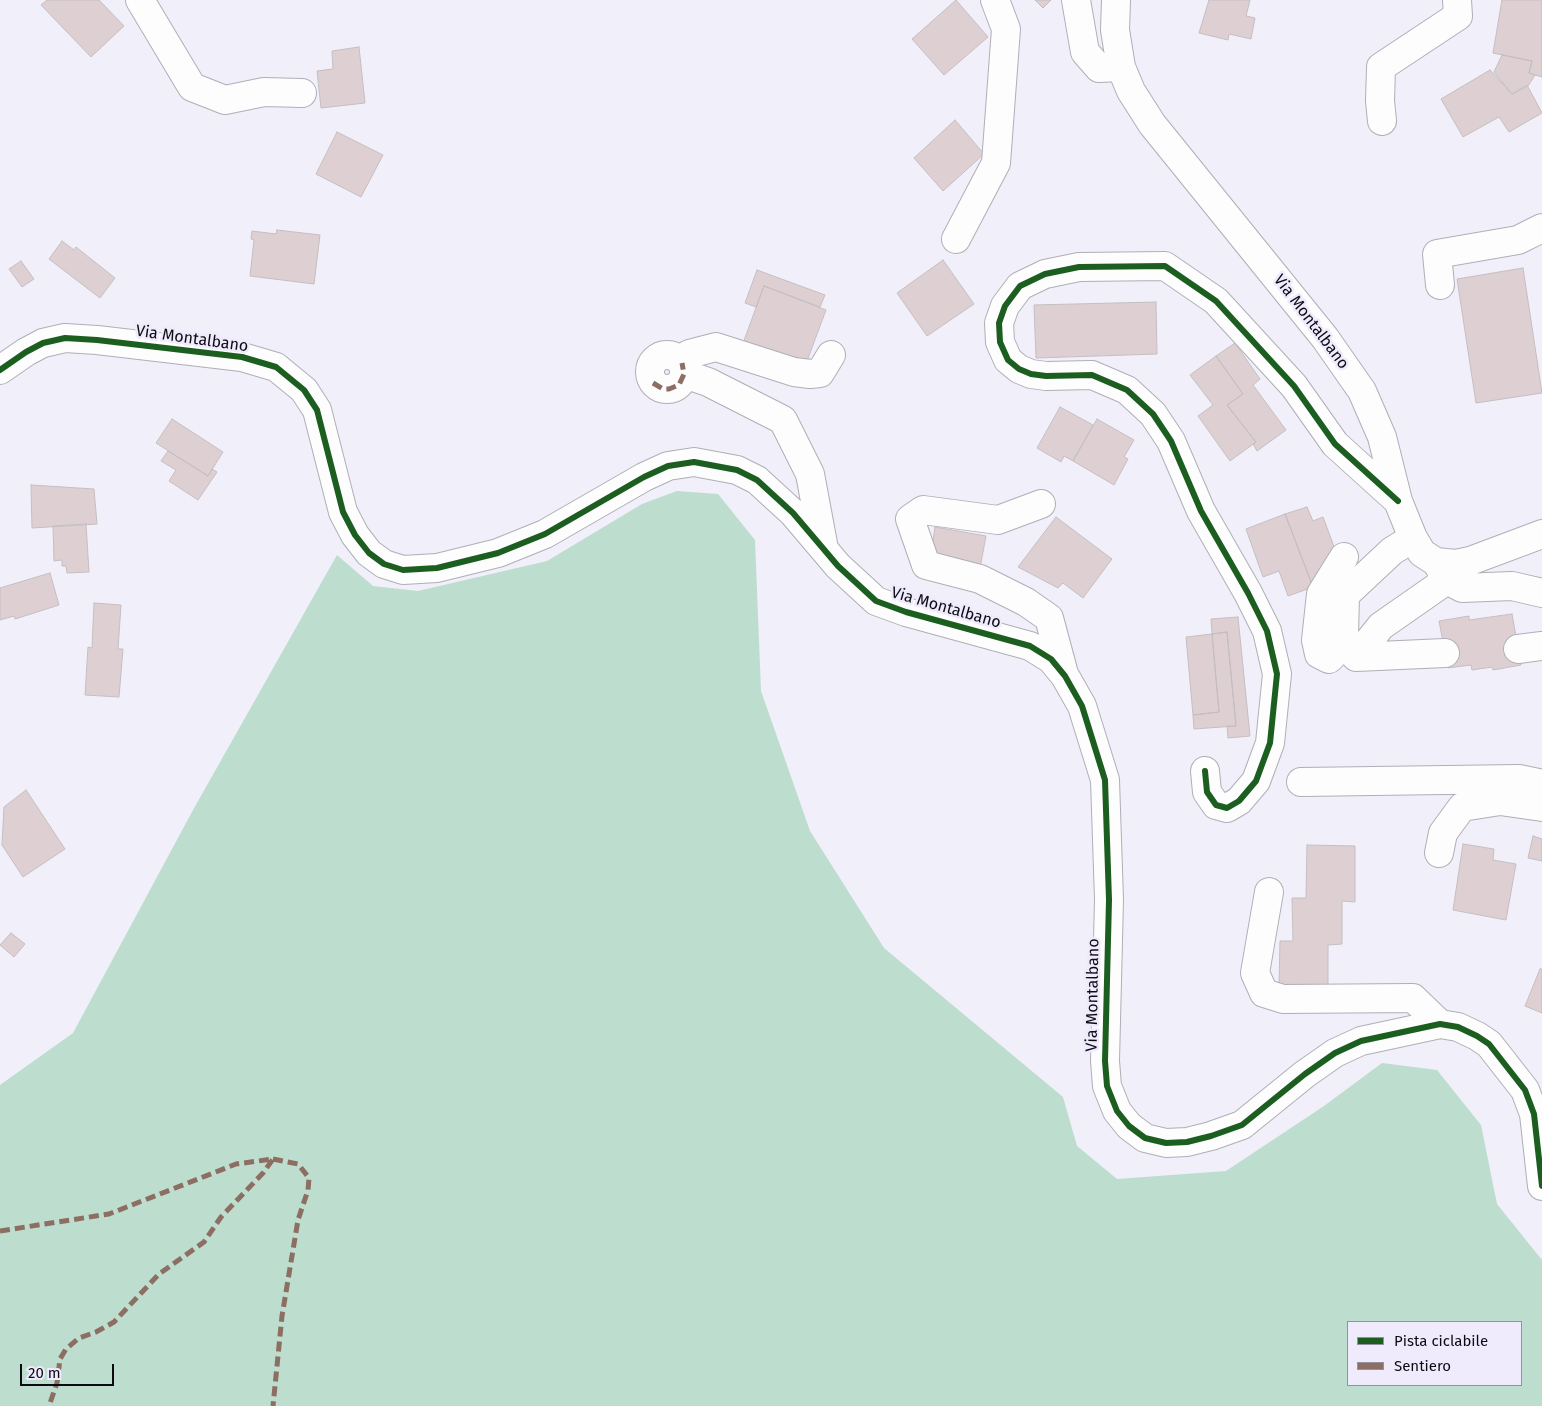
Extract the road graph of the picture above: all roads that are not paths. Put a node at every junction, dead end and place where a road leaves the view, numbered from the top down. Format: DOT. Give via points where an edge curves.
graph roads {
  1 [pos="140,0"];
  2 [pos="995,0"];
  3 [pos="1076,0"];
  4 [pos="1116,0"];
  5 [pos="1457,0"];
  6 [pos="1121,67"];
  7 [pos="302,93"];
  8 [pos="1382,121"];
  9 [pos="1542,228"];
  10 [pos="956,239"];
  11 [pos="1440,285"];
  12 [pos="831,355"];
  13 [pos="683,368"];
  14 [pos="0,370"];
  15 [pos="653,383"];
  16 [pos="1398,501"];
  17 [pos="1041,504"];
  18 [pos="1542,534"];
  19 [pos="1413,538"];
  20 [pos="824,549"];
  21 [pos="1344,557"];
  22 [pos="1442,571"];
  23 [pos="1542,593"];
  24 [pos="1445,653"];
  25 [pos="1065,676"];
  26 [pos="1205,770"];
  27 [pos="1301,782"];
  28 [pos="1542,787"];
  29 [pos="1542,807"];
  30 [pos="1439,853"];
  31 [pos="1269,892"];
  32 [pos="1440,1024"];
  33 [pos="1542,1186"];
  1 -- 7 [label="street" via="192,87 225,100 264,92"];
  2 -- 10 [label="street" via="1006,29 996,163"];
  3 -- 6 [label="street" via="1085,52 1099,68"];
  4 -- 6 [label="street, Via Montalbano" via="1115,30"];
  5 -- 8 [label="street" via="1458,16 1381,67"];
  6 -- 16 [label="street, Via Montalbano" via="1131,91 1152,124 1326,338 1362,391 1382,437"];
  9 -- 11 [label="street" via="1518,240 1437,254"];
  12 -- 13 [label="street" via="820,373 810,374 716,347 688,354"];
  13 -- 15 [label="street" via="679,384 663,389"];
  13 -- 20 [label="street" via="783,420 810,474"];
  14 -- 20 [label="street, Via Montalbano" via="43,343 65,338 242,357 276,367 304,390 317,410 343,512 356,536 369,553 384,564 403,570 437,568 498,552 545,534 644,477 668,466 694,462 737,470 757,480"];
  16 -- 19 [label="street, Via Montalbano"];
  16 -- 26 [label="street" via="1335,444 1294,386 1216,301 1165,266 1079,267 1046,274 1020,286 1005,306 999,324 1000,342 1008,360 1019,369 1046,376 1092,375 1127,390 1152,414 1171,441 1201,511 1267,631 1277,674 1270,742 1256,781 1239,801 1228,808 1216,805 1207,792"];
  17 -- 25 [label="street" via="998,520 922,510 910,519 926,565 980,579 1026,602 1049,618"];
  18 -- 22 [label="street" via="1470,561 1450,564"];
  19 -- 21 [label="street" via="1392,551 1345,595 1344,636 1339,649 1329,659 1319,654 1316,640 1321,594"];
  19 -- 22 [label="street, Via Montalbano" via="1422,553"];
  20 -- 25 [label="street, Via Montalbano" via="859,588 876,601 1030,646 1051,658"];
  22 -- 23 [label="street" via="1462,588 1512,586"];
  22 -- 24 [label="street" via="1381,626 1356,656"];
  25 -- 32 [label="street, Via Montalbano" via="1082,706 1105,780 1109,900 1106,1077 1117,1110 1129,1126 1145,1138 1166,1143 1211,1136 1242,1125 1335,1053 1361,1041"];
  27 -- 28 [label="street" via="1519,779"];
  29 -- 30 [label="street" via="1500,801 1462,807 1443,834"];
  31 -- 32 [label="street" via="1255,973 1264,993 1283,998 1413,998"];
  32 -- 33 [label="street, Via Montalbano" via="1458,1027 1489,1044 1525,1090 1534,1114"];
}
